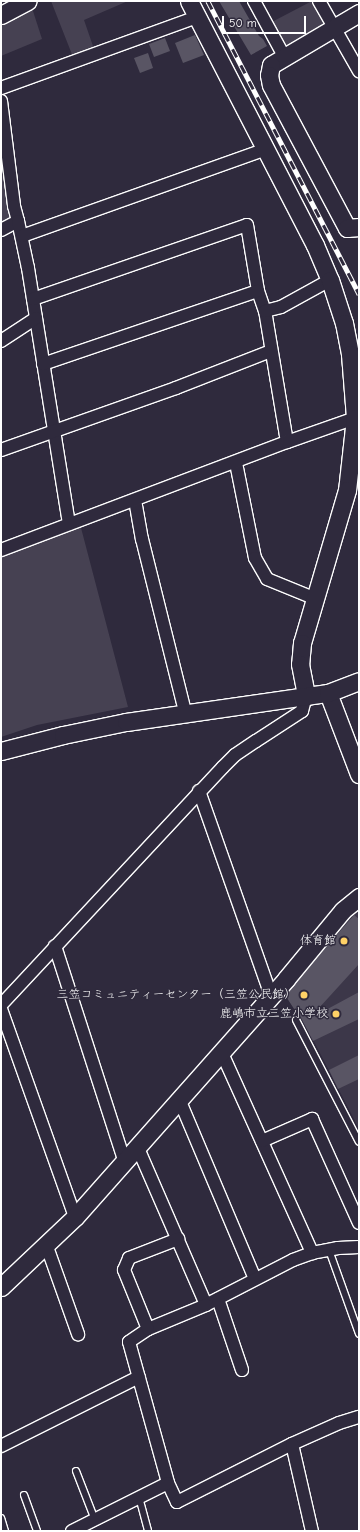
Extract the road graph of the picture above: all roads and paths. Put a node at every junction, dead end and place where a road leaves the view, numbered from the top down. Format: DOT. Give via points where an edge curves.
graph roads {
  1 [pos="27,1"];
  2 [pos="189,1"];
  3 [pos="254,1"];
  4 [pos="319,1"];
  5 [pos="359,13"];
  6 [pos="1,15"];
  7 [pos="197,18"];
  8 [pos="334,29"];
  9 [pos="284,56"];
  10 [pos="359,71"];
  11 [pos="1,88"];
  12 [pos="1,101"];
  13 [pos="266,149"];
  14 [pos="18,220"];
  15 [pos="359,227"];
  16 [pos="1,230"];
  17 [pos="22,236"];
  18 [pos="330,280"];
  19 [pos="258,291"];
  20 [pos="33,299"];
  21 [pos="265,311"];
  22 [pos="36,318"];
  23 [pos="1,341"];
  24 [pos="271,351"];
  25 [pos="43,364"];
  26 [pos="355,418"];
  27 [pos="53,431"];
  28 [pos="287,442"];
  29 [pos="1,450"];
  30 [pos="236,463"];
  31 [pos="353,483"];
  32 [pos="135,500"];
  33 [pos="69,524"];
  34 [pos="1,550"];
  35 [pos="316,598"];
  36 [pos="359,681"];
  37 [pos="328,693"];
  38 [pos="306,696"];
  39 [pos="186,714"];
  40 [pos="1,752"];
  41 [pos="359,774"];
  42 [pos="199,791"];
  43 [pos="359,897"];
  44 [pos="55,946"];
  45 [pos="271,995"];
  46 [pos="1,1005"];
  47 [pos="1,1009"];
  48 [pos="296,1020"];
  49 [pos="222,1051"];
  50 [pos="179,1099"];
  51 [pos="262,1141"];
  52 [pos="359,1142"];
  53 [pos="137,1146"];
  54 [pos="124,1160"];
  55 [pos="75,1217"];
  56 [pos="359,1223"];
  57 [pos="178,1239"];
  58 [pos="46,1244"];
  59 [pos="359,1247"];
  60 [pos="329,1250"];
  61 [pos="312,1253"];
  62 [pos="255,1279"];
  63 [pos="1,1288"];
  64 [pos="218,1299"];
  65 [pos="206,1305"];
  66 [pos="148,1328"];
  67 [pos="78,1334"];
  68 [pos="359,1334"];
  69 [pos="242,1370"];
  70 [pos="139,1377"];
  71 [pos="359,1417"];
  72 [pos="292,1444"];
  73 [pos="1,1446"];
  74 [pos="76,1471"];
  75 [pos="168,1483"];
  76 [pos="24,1495"];
  77 [pos="140,1497"];
  78 [pos="1,1518"];
  79 [pos="95,1520"];
  80 [pos="76,1530"];
  81 [pos="5,1531"];
  82 [pos="37,1531"];
  83 [pos="148,1531"];
  84 [pos="312,1531"];
  1 -- 6 [label="street"];
  2 -- 7 [label="street"];
  3 -- 9 [label="street"];
  4 -- 8 [label="street"];
  5 -- 8 [label="street"];
  7 -- 11 [label="street"];
  7 -- 13 [label="street"];
  8 -- 9 [label="street"];
  8 -- 10 [label="street"];
  9 -- 15 [label="street" via="271,65 271,85 347,228"];
  12 -- 14 [label="street"];
  13 -- 17 [label="street"];
  13 -- 18 [label="street"];
  14 -- 16 [label="street"];
  14 -- 17 [label="street"];
  17 -- 20 [label="street"];
  18 -- 21 [label="street" via="281,307"];
  18 -- 26 [label="street" via="344,323 350,354"];
  19 -- 20 [label="street" via="247,225"];
  19 -- 21 [label="street"];
  19 -- 25 [label="street"];
  20 -- 22 [label="street"];
  21 -- 24 [label="street"];
  22 -- 23 [label="street"];
  22 -- 25 [label="street"];
  24 -- 27 [label="street" via="176,388"];
  24 -- 28 [label="street"];
  25 -- 27 [label="street"];
  26 -- 28 [label="street"];
  26 -- 31 [label="street"];
  27 -- 29 [label="street"];
  27 -- 33 [label="street"];
  28 -- 30 [label="street"];
  30 -- 32 [label="street"];
  30 -- 35 [label="street" via="255,558 267,579"];
  31 -- 35 [label="street"];
  32 -- 33 [label="street"];
  32 -- 39 [label="street" via="142,539"];
  33 -- 34 [label="street"];
  35 -- 38 [label="street" via="302,643 300,664"];
  36 -- 37 [label="street"];
  37 -- 38 [label="street"];
  37 -- 41 [label="street"];
  38 -- 39 [label="street"];
  38 -- 42 [label="street" via="302,711 235,755"];
  39 -- 40 [label="street" via="126,722 63,735"];
  42 -- 44 [label="street"];
  42 -- 45 [label="street"];
  43 -- 45 [label="street" via="343,910"];
  44 -- 46 [label="street"];
  44 -- 54 [label="street"];
  45 -- 49 [label="street"];
  47 -- 55 [label="street"];
  48 -- 52 [label="lane"];
  49 -- 50 [label="street"];
  49 -- 51 [label="street"];
  50 -- 53 [label="street"];
  50 -- 62 [label="street"];
  51 -- 56 [label="street" via="312,1120"];
  51 -- 61 [label="street"];
  53 -- 54 [label="street"];
  53 -- 57 [label="street"];
  54 -- 55 [label="street"];
  55 -- 58 [label="street"];
  57 -- 65 [label="street"];
  57 -- 66 [label="street" via="129,1258 124,1270"];
  58 -- 63 [label="street"];
  58 -- 67 [label="street"];
  59 -- 60 [label="street"];
  60 -- 61 [label="street"];
  60 -- 68 [label="lane"];
  61 -- 62 [label="street"];
  62 -- 64 [label="street"];
  64 -- 65 [label="street"];
  64 -- 69 [label="street"];
  65 -- 66 [label="street"];
  66 -- 70 [label="street" via="129,1342"];
  70 -- 73 [label="street"];
  70 -- 75 [label="street"];
  71 -- 72 [label="street"];
  72 -- 75 [label="street" via="177,1502"];
  72 -- 84 [label="street"];
  74 -- 79 [label="lane"];
  75 -- 77 [label="street"];
  76 -- 82 [label="lane"];
  77 -- 79 [label="street"];
  77 -- 83 [label="lane"];
  78 -- 81 [label="lane"];
  79 -- 80 [label="street"];
}
